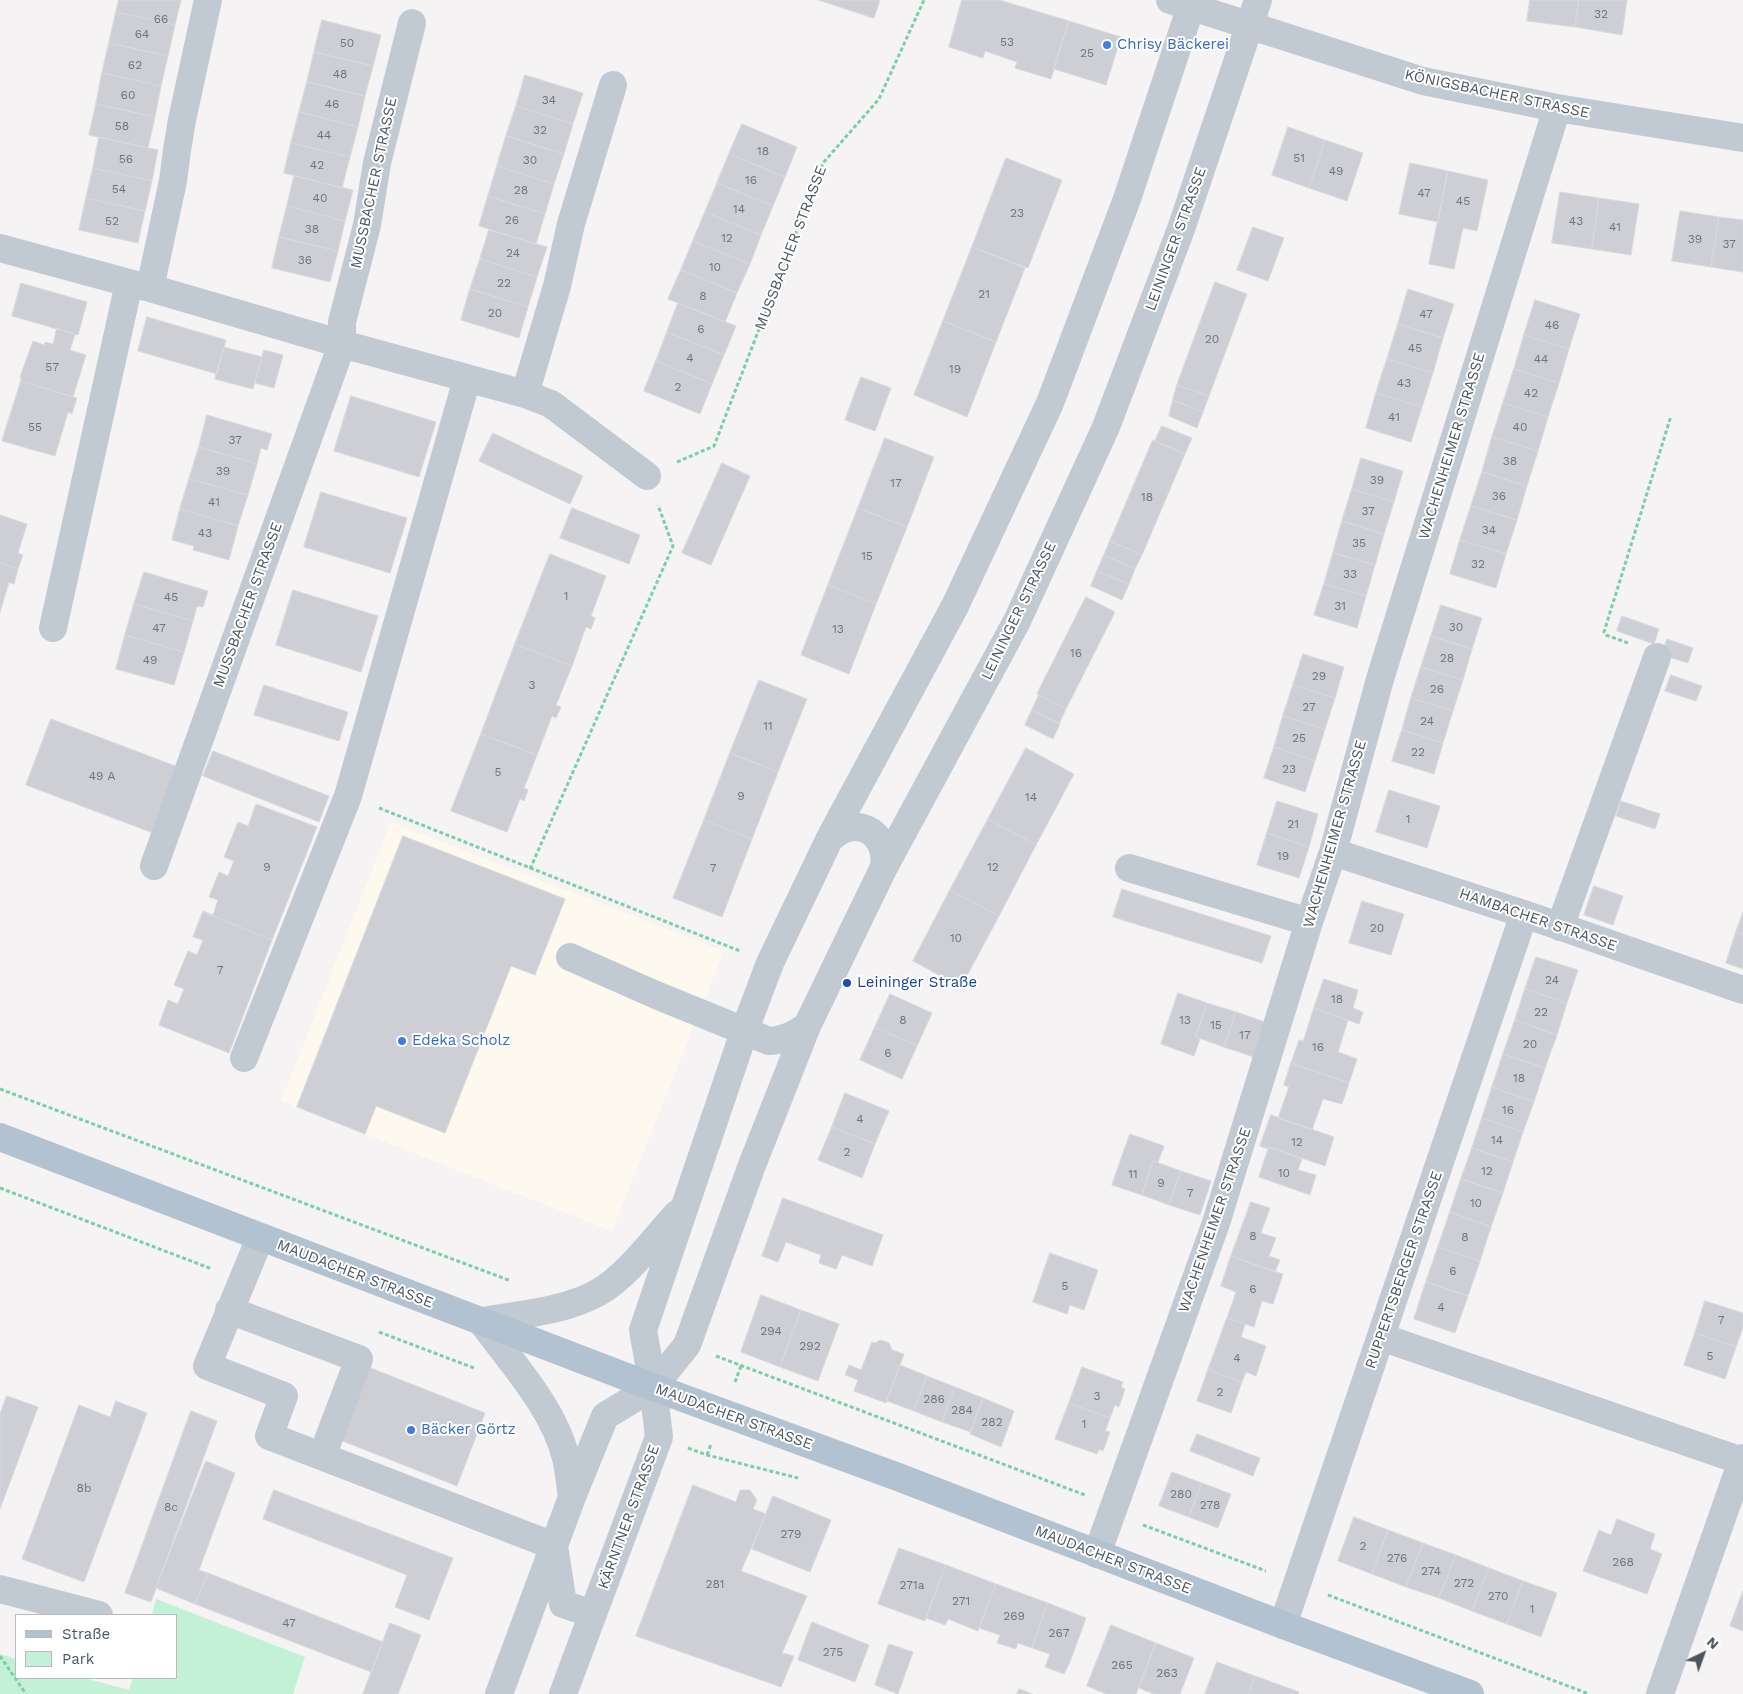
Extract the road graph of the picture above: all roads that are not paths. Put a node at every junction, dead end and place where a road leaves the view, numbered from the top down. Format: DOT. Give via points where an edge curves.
graph roads {
  1 [pos="208,0"];
  2 [pos="1185,2"];
  3 [pos="1254,12"];
  4 [pos="412,22"];
  5 [pos="613,85"];
  6 [pos="1557,108"];
  7 [pos="1743,138"];
  8 [pos="0,248"];
  9 [pos="139,285"];
  10 [pos="342,344"];
  11 [pos="467,379"];
  12 [pos="524,394"];
  13 [pos="647,476"];
  14 [pos="53,628"];
  15 [pos="1657,657"];
  16 [pos="829,840"];
  17 [pos="1333,852"];
  18 [pos="154,866"];
  19 [pos="884,867"];
  20 [pos="1129,868"];
  21 [pos="1524,914"];
  22 [pos="1309,922"];
  23 [pos="1560,926"];
  24 [pos="570,957"];
  25 [pos="1743,990"];
  26 [pos="807,1026"];
  27 [pos="744,1032"];
  28 [pos="244,1058"];
  29 [pos="0,1137"];
  30 [pos="683,1208"];
  31 [pos="260,1238"];
  32 [pos="229,1310"];
  33 [pos="481,1321"];
  34 [pos="1381,1337"];
  35 [pos="653,1387"];
  36 [pos="322,1456"];
  37 [pos="1742,1460"];
  38 [pos="572,1497"];
  39 [pos="554,1546"];
  40 [pos="1097,1554"];
  41 [pos="0,1589"];
  42 [pos="95,1614"];
  43 [pos="593,1614"];
  44 [pos="1283,1625"];
  45 [pos="499,1694"];
  46 [pos="563,1694"];
  47 [pos="1470,1694"];
  48 [pos="1660,1694"];
  1 -- 9 [label="street" via="182,120 174,181"];
  2 -- 3 [label="street, KÖNIGSBACHER STRASSE"];
  2 -- 16 [label="street" via="1126,199 1050,403 955,606"];
  3 -- 6 [label="street, KÖNIGSBACHER STRASSE" via="1423,81"];
  3 -- 19 [label="street, LEININGER STRASSE" via="1181,229 1106,427 1017,621"];
  4 -- 10 [label="street, MUSSBACHER STRASSE" via="342,322"];
  5 -- 12 [label="street"];
  6 -- 7 [label="street, KÖNIGSBACHER STRASSE"];
  6 -- 17 [label="street, WACHENHEIMER STRASSE" via="1380,679"];
  8 -- 9 [label="street"];
  9 -- 10 [label="street"];
  9 -- 14 [label="street"];
  10 -- 11 [label="street"];
  10 -- 18 [label="street, MUSSBACHER STRASSE"];
  11 -- 12 [label="street"];
  11 -- 28 [label="street" via="348,796"];
  12 -- 13 [label="street" via="551,404"];
  15 -- 23 [label="street"];
  16 -- 19 [label="street" via="844,828 864,828 879,839 884,848"];
  16 -- 27 [label="street" via="770,963"];
  17 -- 21 [label="street, HAMBACHER STRASSE"];
  17 -- 22 [label="street, WACHENHEIMER STRASSE"];
  19 -- 26 [label="street, LEININGER STRASSE"];
  20 -- 22 [label="street"];
  21 -- 23 [label="street, HAMBACHER STRASSE"];
  21 -- 34 [label="street, RUPPERTSBERGER STRASSE"];
  22 -- 40 [label="street, WACHENHEIMER STRASSE" via="1216,1223"];
  23 -- 25 [label="street, HAMBACHER STRASSE"];
  24 -- 27 [label="street"];
  26 -- 27 [label="street" via="782,1040 769,1041"];
  26 -- 35 [label="street, LEININGER STRASSE" via="752,1165 687,1345"];
  27 -- 30 [label="street"];
  29 -- 31 [label="main road, MAUDACHER STRASSE"];
  30 -- 33 [label="street" via="618,1278 599,1293 572,1304"];
  30 -- 35 [label="street" via="642,1330"];
  31 -- 32 [label="street"];
  31 -- 33 [label="main road, MAUDACHER STRASSE"];
  32 -- 36 [label="street" via="207,1366 284,1396 269,1436"];
  32 -- 36 [label="street" via="359,1358"];
  33 -- 35 [label="main road, MAUDACHER STRASSE"];
  33 -- 38 [label="street" via="532,1390 554,1427 566,1458"];
  34 -- 37 [label="street"];
  34 -- 44 [label="street, RUPPERTSBERGER STRASSE"];
  35 -- 38 [label="street" via="605,1416"];
  35 -- 40 [label="main road, MAUDACHER STRASSE"];
  35 -- 43 [label="street, KÄRNTNER STRASSE" via="659,1437"];
  36 -- 39 [label="street"];
  37 -- 48 [label="street"];
  38 -- 39 [label="street"];
  39 -- 43 [label="street" via="563,1604"];
  39 -- 45 [label="street"];
  40 -- 44 [label="main road, MAUDACHER STRASSE"];
  41 -- 42 [label="street"];
  43 -- 46 [label="street, KÄRNTNER STRASSE"];
  44 -- 47 [label="main road, MAUDACHER STRASSE"];
}
